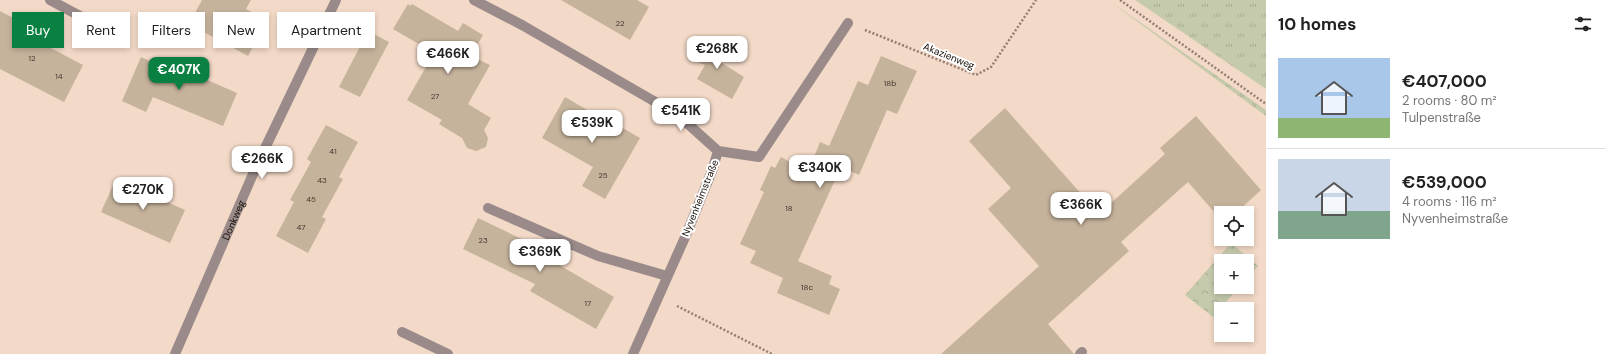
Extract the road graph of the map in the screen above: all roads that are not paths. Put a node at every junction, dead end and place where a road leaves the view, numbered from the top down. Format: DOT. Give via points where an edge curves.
graph roads {
  1 [pos="50,0"];
  2 [pos="336,0"];
  3 [pos="474,0"];
  4 [pos="72,12"];
  5 [pos="848,23"];
  6 [pos="718,151"];
  7 [pos="488,208"];
  8 [pos="667,276"];
  9 [pos="402,332"];
  10 [pos="175,354"];
  11 [pos="448,354"];
  12 [pos="633,354"];
  1 -- 4 [label="street"];
  2 -- 10 [label="street, Donkweg" via="256,167"];
  3 -- 6 [label="street, Nyvenheimstraße" via="678,115"];
  5 -- 6 [label="street" via="759,157"];
  6 -- 8 [label="street, Nyvenheimstraße"];
  7 -- 8 [label="street" via="598,256"];
  8 -- 12 [label="street, Nyvenheimstraße"];
  9 -- 11 [label="street"];
}
